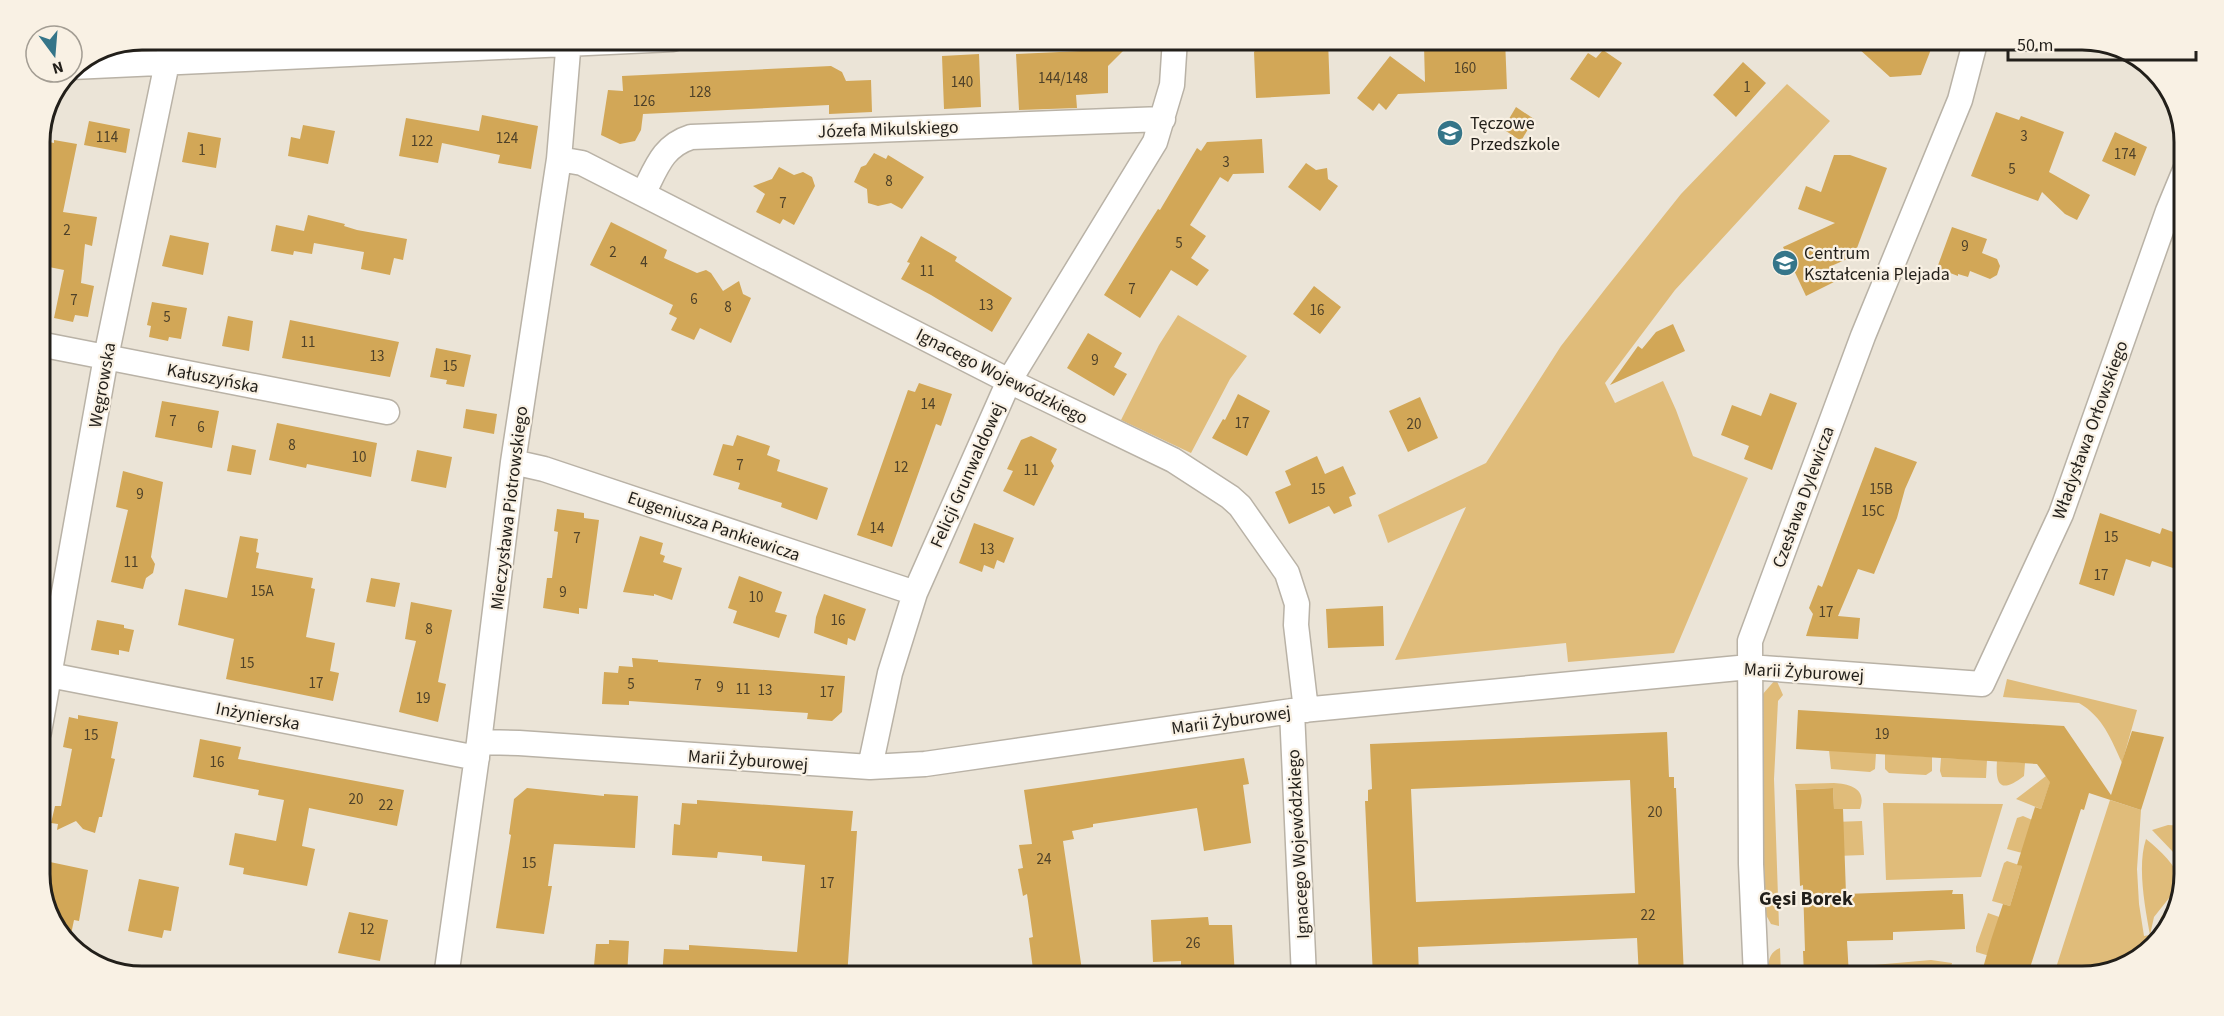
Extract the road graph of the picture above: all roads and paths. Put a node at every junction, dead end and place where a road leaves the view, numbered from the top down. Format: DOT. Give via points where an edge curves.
graph roads {
  1 [pos="170,50"];
  2 [pos="416,50"];
  3 [pos="568,50"];
  4 [pos="1174,50"];
  5 [pos="1973,50"];
  6 [pos="168,63"];
  7 [pos="89,66"];
  8 [pos="1163,118"];
  9 [pos="559,159"];
  10 [pos="643,194"];
  11 [pos="2174,197"];
  12 [pos="50,346"];
  13 [pos="106,357"];
  14 [pos="1009,381"];
  15 [pos="387,412"];
  16 [pos="513,462"];
  17 [pos="915,593"];
  18 [pos="50,648"];
  19 [pos="1749,667"];
  20 [pos="50,675"];
  21 [pos="1982,684"];
  22 [pos="1299,711"];
  23 [pos="478,750"];
  24 [pos="870,767"];
  25 [pos="448,966"];
  26 [pos="1304,966"];
  27 [pos="1756,966"];
  1 -- 6 [label="street, Węgrowska"];
  2 -- 6 [label="street"];
  3 -- 9 [label="street, Mieczysława Piotrowskiego"];
  4 -- 8 [label="street, Felicji Grunwaldowej" via="1172,85"];
  5 -- 19 [label="street, Czesława Dylewicza" via="1960,100 1863,336 1750,641"];
  6 -- 7 [label="street"];
  6 -- 13 [label="street, Węgrowska"];
  8 -- 10 [label="street, Józefa Mikulskiego" via="691,137 667,149"];
  8 -- 14 [label="street, Felicji Grunwaldowej" via="1155,142"];
  9 -- 10 [label="street, Ignacego Wojewódzkiego" via="582,163"];
  9 -- 16 [label="street, Mieczysława Piotrowskiego"];
  10 -- 14 [label="street, Ignacego Wojewódzkiego"];
  11 -- 21 [label="street, Władysława Orłowskiego" via="2061,514"];
  12 -- 13 [label="street, Kałuszyńska"];
  13 -- 15 [label="street, Kałuszyńska"];
  13 -- 18 [label="street, Węgrowska"];
  14 -- 17 [label="street, Felicji Grunwaldowej"];
  14 -- 22 [label="street, Ignacego Wojewódzkiego" via="1173,460 1240,506 1287,573 1297,604"];
  16 -- 17 [label="street, Eugeniusza Pankiewicza"];
  16 -- 23 [label="street, Mieczysława Piotrowskiego"];
  17 -- 24 [label="street, Felicji Grunwaldowej" via="890,673"];
  19 -- 21 [label="street, Marii Żyburowej"];
  19 -- 22 [label="street, Marii Żyburowej"];
  19 -- 27 [label="street, Czesława Dylewicza"];
  20 -- 23 [label="street, Inżynierska"];
  22 -- 24 [label="street, Marii Żyburowej" via="925,764"];
  22 -- 26 [label="street, Ignacego Wojewódzkiego"];
  23 -- 24 [label="street, Marii Żyburowej" via="519,743"];
  23 -- 25 [label="street, Mieczysława Piotrowskiego"];
}
